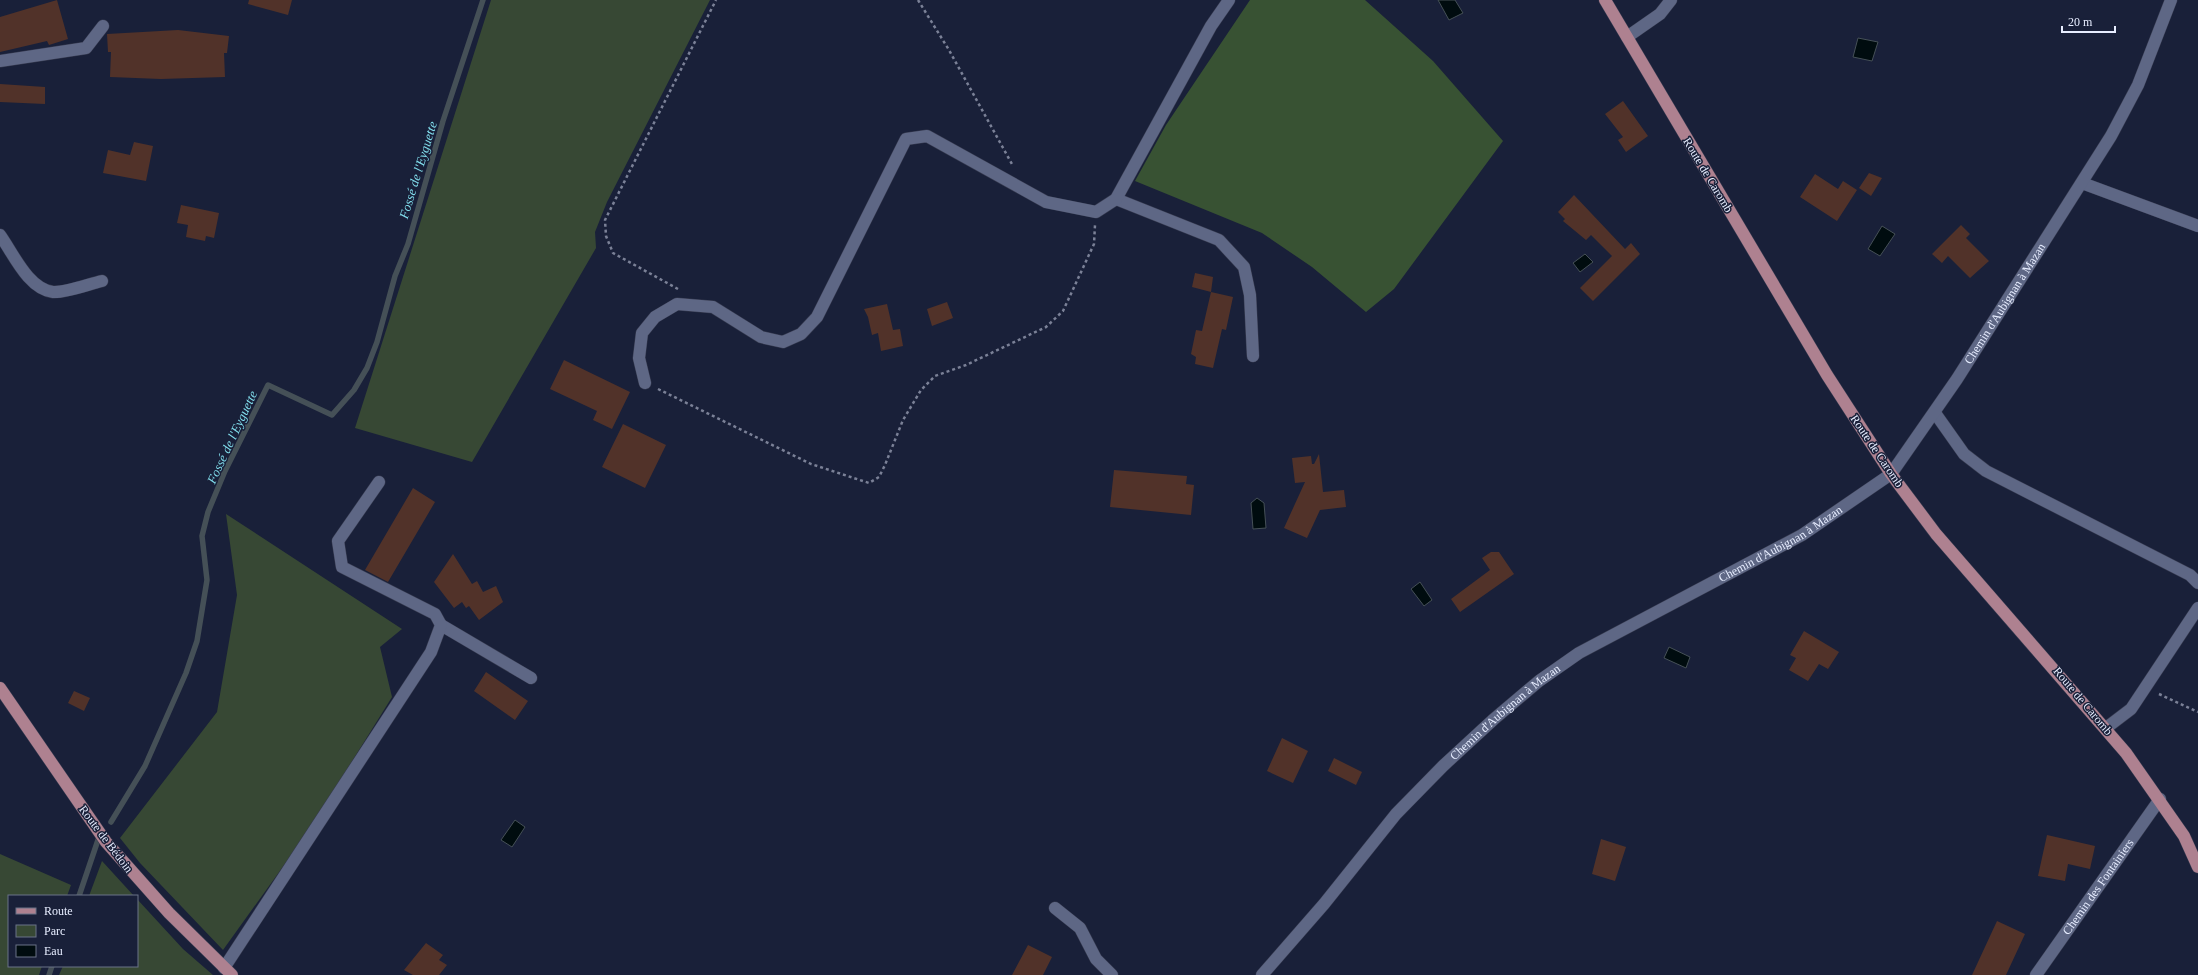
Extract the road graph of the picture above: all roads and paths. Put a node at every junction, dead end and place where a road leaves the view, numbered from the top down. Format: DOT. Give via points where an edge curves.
graph roads {
  1 [pos="716,0"];
  2 [pos="918,0"];
  3 [pos="1229,0"];
  4 [pos="1605,0"];
  5 [pos="1671,0"];
  6 [pos="2171,0"];
  7 [pos="103,26"];
  8 [pos="1627,37"];
  9 [pos="0,61"];
  10 [pos="2082,183"];
  11 [pos="1028,192"];
  12 [pos="1116,199"];
  13 [pos="1096,212"];
  14 [pos="2198,226"];
  15 [pos="0,235"];
  16 [pos="102,281"];
  17 [pos="680,289"];
  18 [pos="1253,356"];
  19 [pos="645,383"];
  20 [pos="1935,413"];
  21 [pos="1891,474"];
  22 [pos="379,482"];
  23 [pos="2198,583"];
  24 [pos="2198,608"];
  25 [pos="441,625"];
  26 [pos="531,678"];
  27 [pos="2147,685"];
  28 [pos="0,688"];
  29 [pos="2198,712"];
  30 [pos="2106,728"];
  31 [pos="2160,799"];
  32 [pos="2198,867"];
  33 [pos="1055,908"];
  34 [pos="228,971"];
  35 [pos="1112,975"];
  36 [pos="1262,975"];
  37 [pos="2036,975"];
  1 -- 17 [label="path" via="605,220 606,236 613,253"];
  2 -- 11 [label="path" via="949,50"];
  3 -- 12 [label="street" via="1211,26"];
  4 -- 8 [label="main road, Route de Caromb"];
  5 -- 8 [label="street" via="1660,14"];
  6 -- 10 [label="street, Chemin d'Aubignan à Mazan" via="2138,85"];
  7 -- 9 [label="street" via="86,48"];
  8 -- 21 [label="main road, Route de Caromb" via="1827,375"];
  10 -- 14 [label="street"];
  10 -- 20 [label="street, Chemin d'Aubignan à Mazan"];
  11 -- 13 [label="street" via="1046,202"];
  11 -- 19 [label="street" via="927,136 906,139 817,317 801,334 783,342 761,337 713,307 677,304 655,316 642,333 639,358"];
  12 -- 13 [label="street"];
  12 -- 18 [label="street" via="1219,240 1244,267 1250,295"];
  13 -- 19 [label="path" via="1094,244 1063,311 1046,327 966,365 935,376 921,390 903,420 879,476 869,483 811,464"];
  15 -- 16 [label="street" via="30,279 44,290 54,292"];
  20 -- 21 [label="street, Chemin d'Aubignan à Mazan"];
  20 -- 23 [label="street" via="1964,454 1986,472 2190,576"];
  21 -- 30 [label="main road, Route de Caromb" via="1936,534"];
  21 -- 36 [label="street, Chemin d'Aubignan à Mazan" via="1802,535 1579,653 1539,681 1494,718 1396,814 1324,904"];
  22 -- 25 [label="street" via="338,541 342,567 435,614"];
  24 -- 27 [label="street"];
  25 -- 26 [label="street"];
  25 -- 34 [label="street" via="431,652"];
  27 -- 29 [label="path" via="2162,696"];
  27 -- 30 [label="street" via="2131,709"];
  28 -- 34 [label="main road, Route de Bédoin" via="106,842 169,914"];
  30 -- 31 [label="main road, Route de Caromb"];
  31 -- 32 [label="main road, Route de Caromb" via="2184,836"];
  31 -- 37 [label="street, Chemin des Fontainiers"];
  33 -- 35 [label="street" via="1080,928 1096,959"];
}
